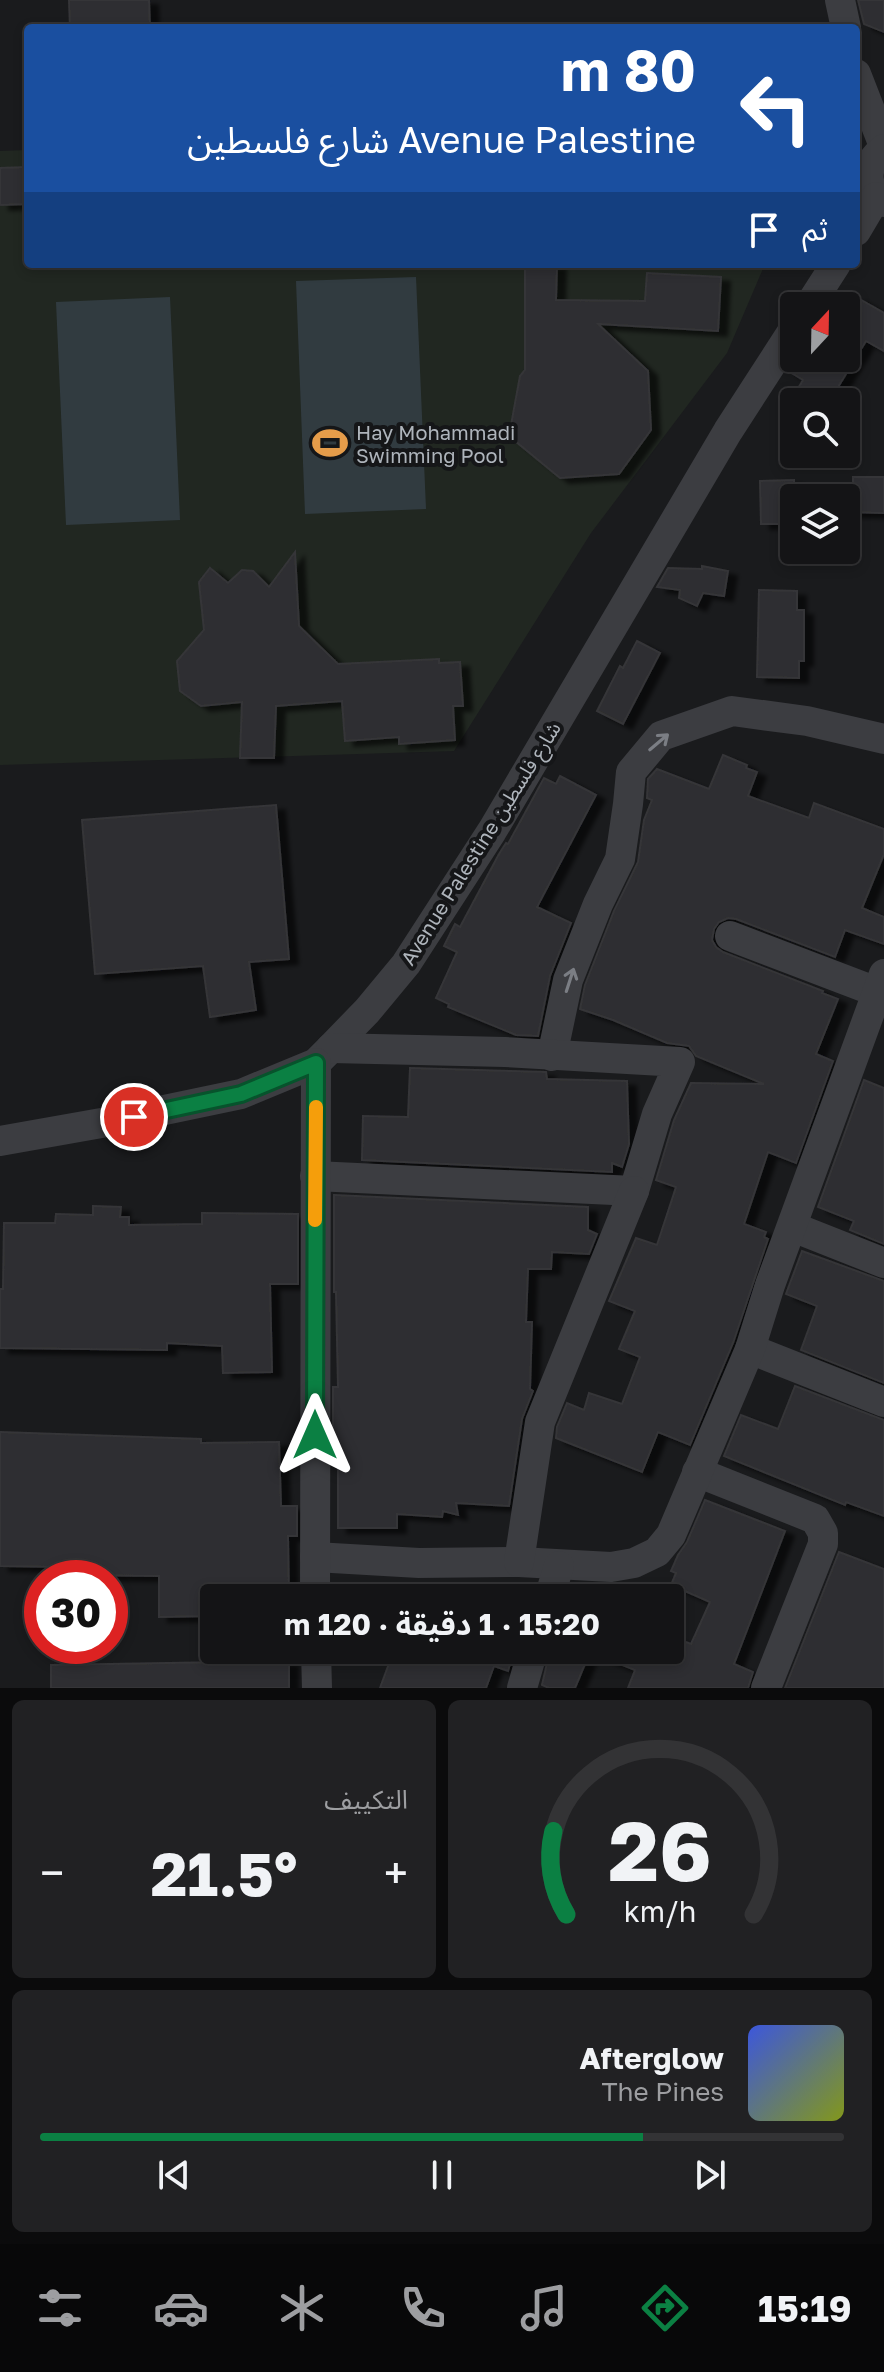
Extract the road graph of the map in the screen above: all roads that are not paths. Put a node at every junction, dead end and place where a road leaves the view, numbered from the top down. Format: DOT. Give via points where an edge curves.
graph roads {
  1 [pos="840,0"];
  2 [pos="845,24"];
  3 [pos="860,85"];
  4 [pos="884,148"];
  5 [pos="880,200"];
  6 [pos="860,226"];
  7 [pos="833,268"];
  8 [pos="818,292"];
  9 [pos="780,351"];
  10 [pos="884,739"];
  11 [pos="730,936"];
  12 [pos="880,983"];
  13 [pos="324,1055"];
  14 [pos="552,1056"];
  15 [pos="0,1141"];
  16 [pos="315,1176"];
  17 [pos="634,1191"];
  18 [pos="793,1227"];
  19 [pos="884,1263"];
  20 [pos="750,1349"];
  21 [pos="884,1402"];
  22 [pos="697,1472"];
  23 [pos="315,1557"];
  24 [pos="519,1562"];
  25 [pos="559,1566"];
  26 [pos="315,1584"];
  27 [pos="553,1584"];
  28 [pos="316,1664"];
  29 [pos="529,1664"];
  30 [pos="317,1688"];
  31 [pos="522,1688"];
  32 [pos="766,1688"];
  1 -- 2 [label="street"];
  3 -- 4 [label="street"];
  4 -- 5 [label="street" via="868,175"];
  5 -- 6 [label="street"];
  7 -- 8 [label="street"];
  9 -- 13 [label="street, Avenue Palestine شارع فلسطين" via="406,964"];
  14 -- 10 [label="street, one-way" via="568,980 620,859 631,772 661,736 732,711"];
  11 -- 12 [label="street"];
  12 -- 18 [label="street"];
  13 -- 14 [label="street"];
  13 -- 15 [label="street, Avenue Palestine شارع فلسطين" via="241,1094"];
  13 -- 16 [label="street"];
  14 -- 17 [label="street" via="680,1062 657,1114"];
  16 -- 17 [label="street"];
  16 -- 23 [label="street"];
  17 -- 24 [label="street" via="540,1422"];
  18 -- 19 [label="street"];
  18 -- 20 [label="street"];
  20 -- 21 [label="street"];
  20 -- 22 [label="street"];
  22 -- 25 [label="street" via="671,1535 657,1552 611,1567"];
  22 -- 32 [label="street" via="815,1519 823,1533"];
  23 -- 24 [label="street"];
  23 -- 26 [label="street"];
  24 -- 25 [label="street"];
  25 -- 27 [label="street"];
  28 -- 30 [label="street"];
  29 -- 31 [label="street"];
}
